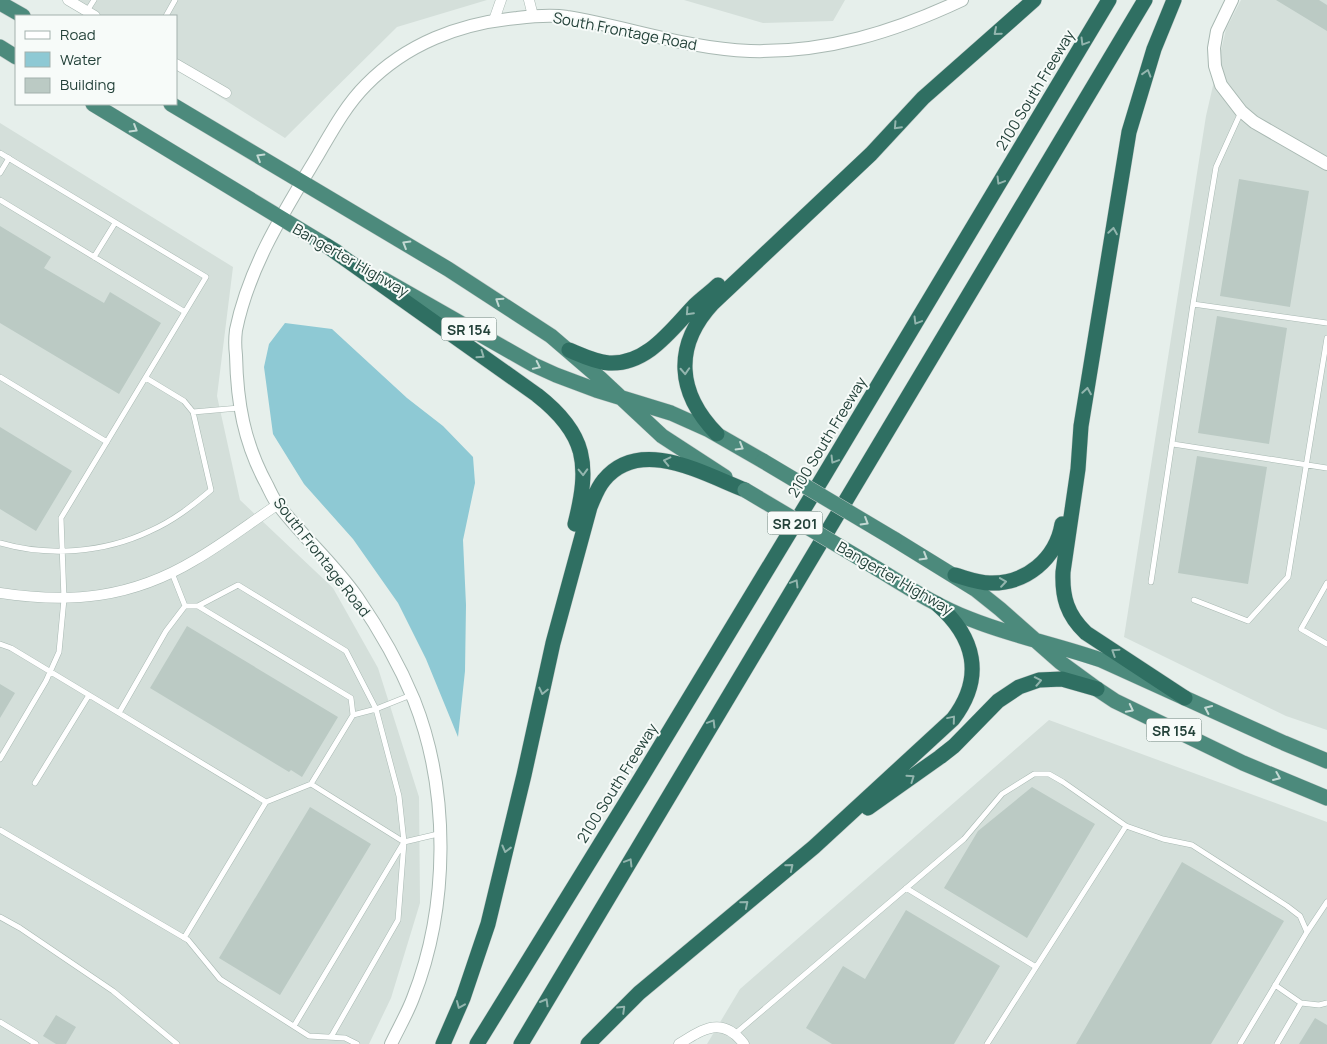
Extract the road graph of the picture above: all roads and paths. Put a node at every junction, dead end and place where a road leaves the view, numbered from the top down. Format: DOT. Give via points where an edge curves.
graph roads {
  1 [pos="68,0"];
  2 [pos="94,0"];
  3 [pos="175,0"];
  4 [pos="500,0"];
  5 [pos="529,0"];
  6 [pos="962,0"];
  7 [pos="1034,0"];
  8 [pos="1109,0"];
  9 [pos="1145,0"];
  10 [pos="1174,0"];
  11 [pos="1232,0"];
  12 [pos="0,3"];
  13 [pos="91,14"];
  14 [pos="21,15"];
  15 [pos="167,15"];
  16 [pos="534,16"];
  17 [pos="494,20"];
  18 [pos="0,47"];
  19 [pos="15,56"];
  20 [pos="178,65"];
  21 [pos="226,93"];
  22 [pos="95,105"];
  23 [pos="172,105"];
  24 [pos="1241,111"];
  25 [pos="0,153"];
  26 [pos="871,154"];
  27 [pos="9,158"];
  28 [pos="1327,164"];
  29 [pos="0,173"];
  30 [pos="302,182"];
  31 [pos="0,200"];
  32 [pos="280,218"];
  33 [pos="115,222"];
  34 [pos="327,246"];
  35 [pos="94,257"];
  36 [pos="1194,304"];
  37 [pos="185,312"];
  38 [pos="1327,323"];
  39 [pos="1327,338"];
  40 [pos="569,350"];
  41 [pos="0,377"];
  42 [pos="146,378"];
  43 [pos="619,396"];
  44 [pos="239,408"];
  45 [pos="192,412"];
  46 [pos="1081,426"];
  47 [pos="717,434"];
  48 [pos="107,442"];
  49 [pos="1173,444"];
  50 [pos="1306,464"];
  51 [pos="1327,468"];
  52 [pos="745,490"];
  53 [pos="278,505"];
  54 [pos="0,543"];
  55 [pos="62,552"];
  56 [pos="172,573"];
  57 [pos="955,575"];
  58 [pos="1151,582"];
  59 [pos="1327,583"];
  60 [pos="0,593"];
  61 [pos="1320,594"];
  62 [pos="1327,598"];
  63 [pos="64,599"];
  64 [pos="1194,600"];
  65 [pos="937,604"];
  66 [pos="185,606"];
  67 [pos="198,606"];
  68 [pos="1034,639"];
  69 [pos="553,643"];
  70 [pos="0,644"];
  71 [pos="1327,644"];
  72 [pos="50,673"];
  73 [pos="1096,689"];
  74 [pos="411,694"];
  75 [pos="88,695"];
  76 [pos="1185,698"];
  77 [pos="376,709"];
  78 [pos="119,713"];
  79 [pos="352,715"];
  80 [pos="0,759"];
  81 [pos="1327,761"];
  82 [pos="35,784"];
  83 [pos="311,784"];
  84 [pos="1327,798"];
  85 [pos="266,802"];
  86 [pos="1126,826"];
  87 [pos="0,830"];
  88 [pos="441,833"];
  89 [pos="404,842"];
  90 [pos="814,847"];
  91 [pos="906,888"];
  92 [pos="1327,902"];
  93 [pos="0,917"];
  94 [pos="1307,932"];
  95 [pos="184,938"];
  96 [pos="1036,967"];
  97 [pos="1275,985"];
  98 [pos="1301,1002"];
  99 [pos="1327,1003"];
  100 [pos="0,1022"];
  101 [pos="294,1026"];
  102 [pos="736,1033"];
  103 [pos="331,1037"];
  104 [pos="36,1044"];
  105 [pos="177,1044"];
  106 [pos="357,1044"];
  107 [pos="391,1044"];
  108 [pos="443,1044"];
  109 [pos="477,1044"];
  110 [pos="521,1044"];
  111 [pos="588,1044"];
  112 [pos="680,1044"];
  113 [pos="744,1044"];
  114 [pos="987,1044"];
  115 [pos="1240,1044"];
  116 [pos="1277,1044"];
  1 -- 13 [label="street"];
  2 -- 13 [label="lane"];
  3 -- 15 [label="lane"];
  4 -- 17 [label="street"];
  5 -- 16 [label="street"];
  6 -- 16 [label="street, South Frontage Road" via="922,19 869,37 815,48 780,50 713,47 563,16"];
  7 -- 26 [label="highway, one-way" via="923,98"];
  8 -- 109 [label="highway, 2100 South Freeway / SR 201, one-way" via="812,496"];
  110 -- 9 [label="highway, SR 201, one-way"];
  46 -- 10 [label="highway, one-way" via="1129,132 1154,49"];
  11 -- 24 [label="street" via="1217,31 1215,66 1221,85"];
  12 -- 14 [label="highway"];
  16 -- 17 [label="street, South Frontage Road"];
  17 -- 30 [label="street, South Frontage Road" via="450,31 389,64 364,87 341,117"];
  18 -- 19 [label="highway"];
  20 -- 21 [label="street"];
  22 -- 32 [label="highway, Bangerter Highway / SR 154, one-way"];
  30 -- 23 [label="highway, Bangerter Highway / SR 154, one-way"];
  24 -- 28 [label="street" via="1254,122"];
  24 -- 36 [label="lane" via="1216,166"];
  25 -- 27 [label="lane"];
  26 -- 40 [label="highway, one-way" via="697,304 647,352 628,360 608,363"];
  26 -- 47 [label="highway, one-way" via="713,303 695,326 686,350 685,380 696,408"];
  27 -- 29 [label="lane"];
  27 -- 33 [label="lane"];
  30 -- 32 [label="street, South Frontage Road"];
  40 -- 30 [label="highway, Bangerter Highway / SR 154, one-way" via="480,289"];
  31 -- 35 [label="lane"];
  32 -- 34 [label="highway, Bangerter Highway / SR 154"];
  32 -- 44 [label="street, South Frontage Road" via="248,290 235,334"];
  33 -- 35 [label="lane"];
  33 -- 37 [label="lane" via="206,277"];
  34 -- 43 [label="highway, Bangerter Highway / SR 154, one-way" via="513,354 556,375"];
  34 -- 69 [label="highway, one-way" via="537,395 568,425 581,452 583,486 553,612"];
  35 -- 37 [label="lane"];
  36 -- 38 [label="lane"];
  36 -- 49 [label="lane"];
  37 -- 42 [label="lane"];
  39 -- 50 [label="lane"];
  40 -- 43 [label="highway, Bangerter Highway / SR 154"];
  41 -- 48 [label="lane"];
  42 -- 45 [label="lane" via="184,401"];
  42 -- 48 [label="lane"];
  43 -- 47 [label="highway, Bangerter Highway / SR 154" via="671,413"];
  43 -- 52 [label="highway, Bangerter Highway / SR 154" via="666,439"];
  44 -- 45 [label="lane"];
  44 -- 53 [label="street, South Frontage Road" via="254,461"];
  45 -- 55 [label="lane" via="210,490 185,511 150,532 108,546"];
  57 -- 46 [label="highway, one-way" via="983,583 1004,582 1029,573 1049,555 1060,533"];
  76 -- 46 [label="highway, one-way" via="1086,632 1072,618 1065,604 1063,572"];
  47 -- 57 [label="highway, Bangerter Highway / SR 154, one-way, bridge"];
  48 -- 55 [label="lane" via="61,518"];
  49 -- 50 [label="lane"];
  49 -- 58 [label="lane"];
  50 -- 51 [label="lane"];
  50 -- 64 [label="lane" via="1288,577 1248,622"];
  52 -- 65 [label="highway, Bangerter Highway / SR 154, bridge"];
  52 -- 69 [label="highway, one-way" via="662,459 636,460 614,471 604,479 590,507"];
  53 -- 56 [label="street"];
  53 -- 74 [label="street, South Frontage Road" via="354,593 386,642"];
  54 -- 55 [label="lane" via="17,548"];
  55 -- 63 [label="lane"];
  56 -- 63 [label="street" via="133,588 96,597"];
  56 -- 66 [label="lane"];
  57 -- 68 [label="highway, Bangerter Highway / SR 154"];
  59 -- 61 [label="lane"];
  60 -- 63 [label="street"];
  61 -- 62 [label="lane"];
  61 -- 71 [label="lane" via="1301,629"];
  63 -- 72 [label="lane" via="59,652"];
  65 -- 68 [label="highway, Bangerter Highway / SR 154" via="989,626"];
  90 -- 65 [label="highway, one-way" via="948,725 966,699 972,670 968,643 956,622"];
  66 -- 67 [label="lane"];
  66 -- 78 [label="lane" via="166,631"];
  67 -- 77 [label="lane" via="238,585 346,651"];
  67 -- 79 [label="lane" via="351,698"];
  68 -- 73 [label="highway, Bangerter Highway / SR 154"];
  68 -- 76 [label="highway, Bangerter Highway / SR 154" via="1101,660"];
  69 -- 108 [label="highway, one-way" via="488,924 463,998"];
  70 -- 72 [label="lane"];
  72 -- 75 [label="lane"];
  72 -- 80 [label="lane"];
  73 -- 84 [label="highway, Bangerter Highway / SR 154, one-way" via="1243,763"];
  90 -- 73 [label="highway, one-way" via="940,757 998,701 1018,687 1039,680 1062,679"];
  74 -- 77 [label="lane"];
  74 -- 88 [label="street, South Frontage Road" via="433,763"];
  75 -- 78 [label="lane"];
  75 -- 82 [label="lane"];
  81 -- 76 [label="highway, Bangerter Highway / SR 154, one-way"];
  77 -- 79 [label="lane"];
  77 -- 89 [label="lane" via="399,796"];
  78 -- 85 [label="lane"];
  79 -- 83 [label="lane"];
  83 -- 85 [label="lane"];
  83 -- 89 [label="lane"];
  85 -- 95 [label="lane"];
  86 -- 91 [label="lane" via="1063,782 1048,774 1034,774 1002,794 964,839"];
  86 -- 94 [label="lane" via="1192,845 1287,906 1300,916"];
  86 -- 96 [label="lane"];
  87 -- 95 [label="lane"];
  88 -- 89 [label="lane"];
  88 -- 107 [label="street, South Frontage Road" via="439,885 429,946 413,997"];
  89 -- 101 [label="lane"];
  89 -- 103 [label="lane" via="398,920"];
  111 -- 90 [label="highway, one-way" via="639,993"];
  91 -- 96 [label="lane"];
  91 -- 102 [label="lane"];
  92 -- 94 [label="lane"];
  93 -- 105 [label="lane" via="113,991"];
  94 -- 97 [label="lane"];
  95 -- 101 [label="lane" via="220,979"];
  96 -- 114 [label="lane"];
  97 -- 98 [label="lane"];
  97 -- 115 [label="lane"];
  98 -- 99 [label="lane"];
  98 -- 116 [label="lane"];
  100 -- 104 [label="lane"];
  101 -- 103 [label="lane" via="309,1036"];
  102 -- 112 [label="street" via="712,1027 700,1030"];
  102 -- 113 [label="street"];
  103 -- 106 [label="lane" via="345,1038"];
}
